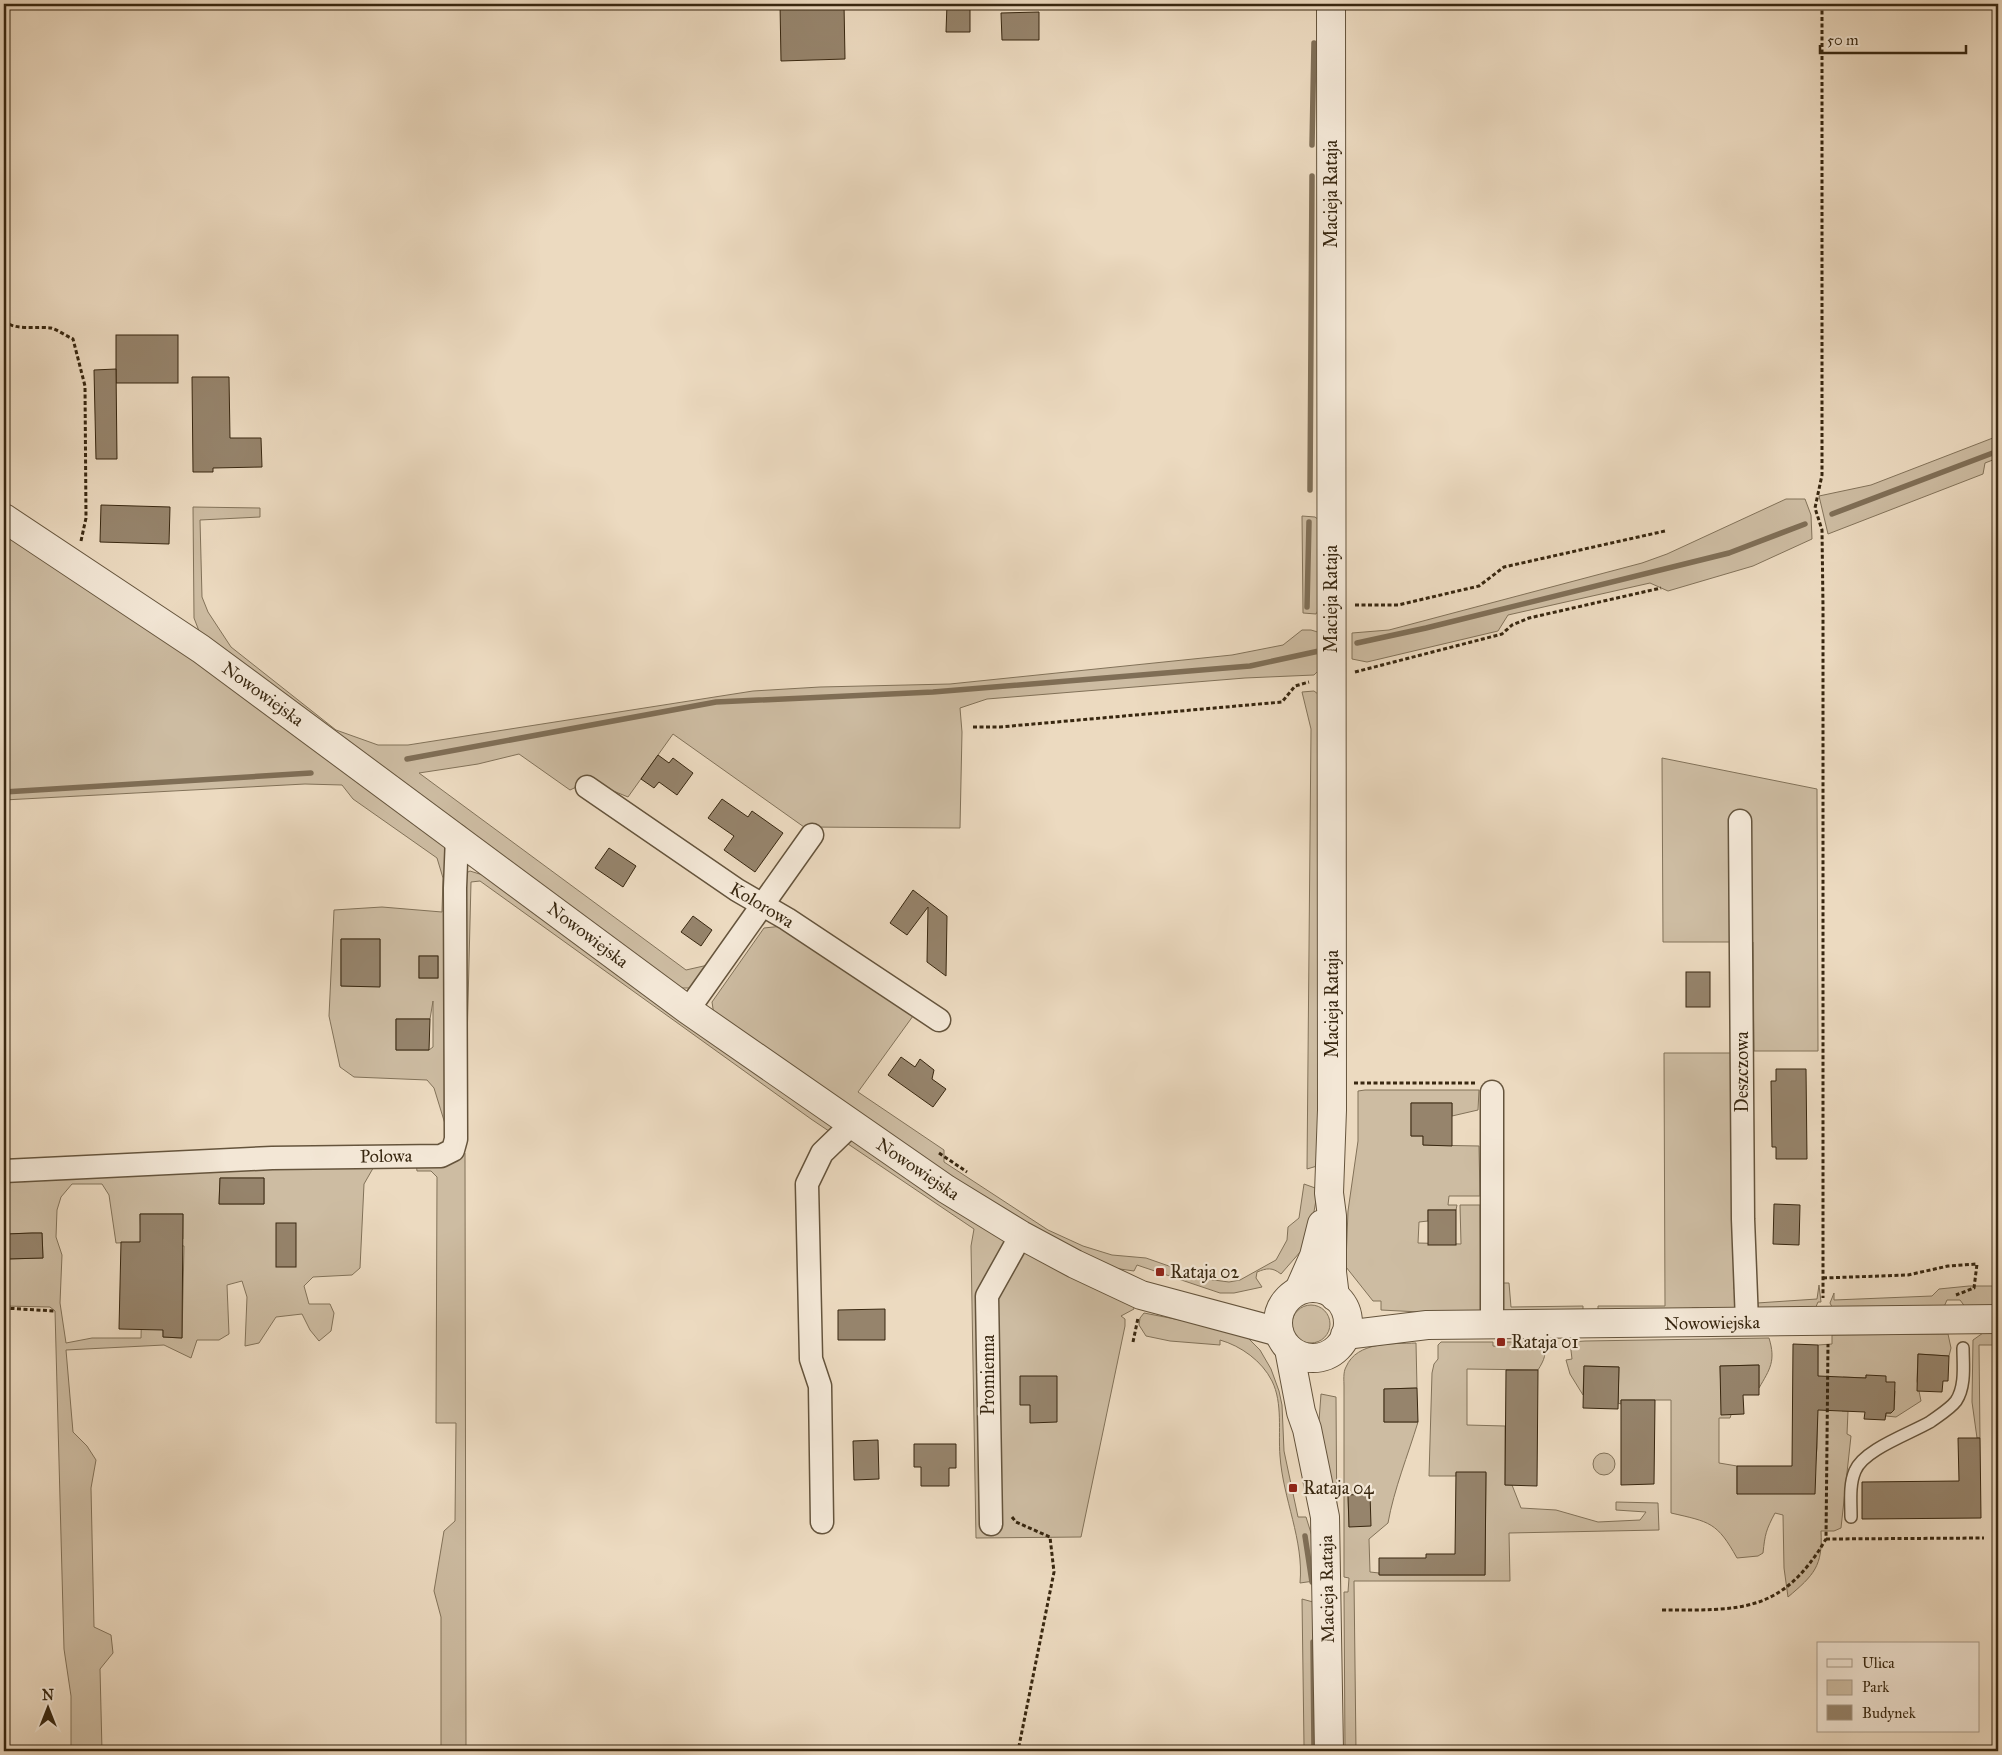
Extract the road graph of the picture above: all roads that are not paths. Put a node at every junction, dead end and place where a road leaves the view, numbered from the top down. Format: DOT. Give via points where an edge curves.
graph roads {
  1 [pos="1331,4"];
  2 [pos="4,518"];
  3 [pos="587,787"];
  4 [pos="1740,821"];
  5 [pos="812,835"];
  6 [pos="457,836"];
  7 [pos="763,906"];
  8 [pos="688,1010"];
  9 [pos="939,1020"];
  10 [pos="1492,1092"];
  11 [pos="852,1124"];
  12 [pos="4,1171"];
  13 [pos="1329,1193"];
  14 [pos="1021,1235"];
  15 [pos="1292,1296"];
  16 [pos="1339,1301"];
  17 [pos="1196,1311"];
  18 [pos="1998,1319"];
  19 [pos="1747,1322"];
  20 [pos="1427,1325"];
  21 [pos="1492,1326"];
  22 [pos="1345,1335"];
  23 [pos="1284,1341"];
  24 [pos="1963,1348"];
  25 [pos="1325,1355"];
  26 [pos="1307,1428"];
  27 [pos="1851,1517"];
  28 [pos="1001,1519"];
  29 [pos="822,1522"];
  30 [pos="1329,1751"];
  1 -- 13 [label="street, Macieja Rataja" via="1332,1110"];
  2 -- 6 [label="street, Nowowiejska" via="201,649"];
  3 -- 7 [label="street, Kolorowa"];
  4 -- 19 [label="street, Deszczowa" via="1743,1219"];
  5 -- 7 [label="street"];
  6 -- 8 [label="street, Nowowiejska"];
  6 -- 12 [label="street, Polowa" via="456,1139 453,1150 441,1156 272,1158"];
  7 -- 8 [label="street"];
  7 -- 9 [label="street, Kolorowa"];
  8 -- 11 [label="street, Nowowiejska"];
  10 -- 21 [label="street"];
  11 -- 14 [label="street, Nowowiejska" via="946,1189"];
  11 -- 29 [label="street" via="822,1153 807,1184 811,1359 820,1386"];
  13 -- 15 [label="street, Macieja Rataja" via="1314,1256"];
  13 -- 16 [label="street, Macieja Rataja"];
  14 -- 17 [label="street, Nowowiejska" via="1141,1295"];
  14 -- 28 [label="street, Promienna" via="987,1296"];
  15 -- 16 [label="street" via="1311,1288 1322,1289"];
  15 -- 17 [label="street, Nowowiejska" via="1260,1307"];
  15 -- 23 [label="street" via="1278,1317"];
  16 -- 20 [label="street, Nowowiejska" via="1361,1314"];
  16 -- 22 [label="street" via="1348,1320"];
  17 -- 23 [label="street, Nowowiejska" via="1261,1326"];
  18 -- 19 [label="street, Nowowiejska"];
  19 -- 21 [label="street, Nowowiejska"];
  20 -- 21 [label="street, Nowowiejska"];
  20 -- 22 [label="street, Nowowiejska"];
  22 -- 25 [label="street" via="1333,1351"];
  23 -- 25 [label="street" via="1300,1355 1311,1358"];
  23 -- 26 [label="street, Macieja Rataja"];
  24 -- 27 [label="lane" via="1963,1380 1956,1401 1939,1416 1860,1460 1851,1484"];
  25 -- 26 [label="street, Macieja Rataja" via="1315,1377"];
  26 -- 30 [label="street, Macieja Rataja" via="1325,1518"];
}
